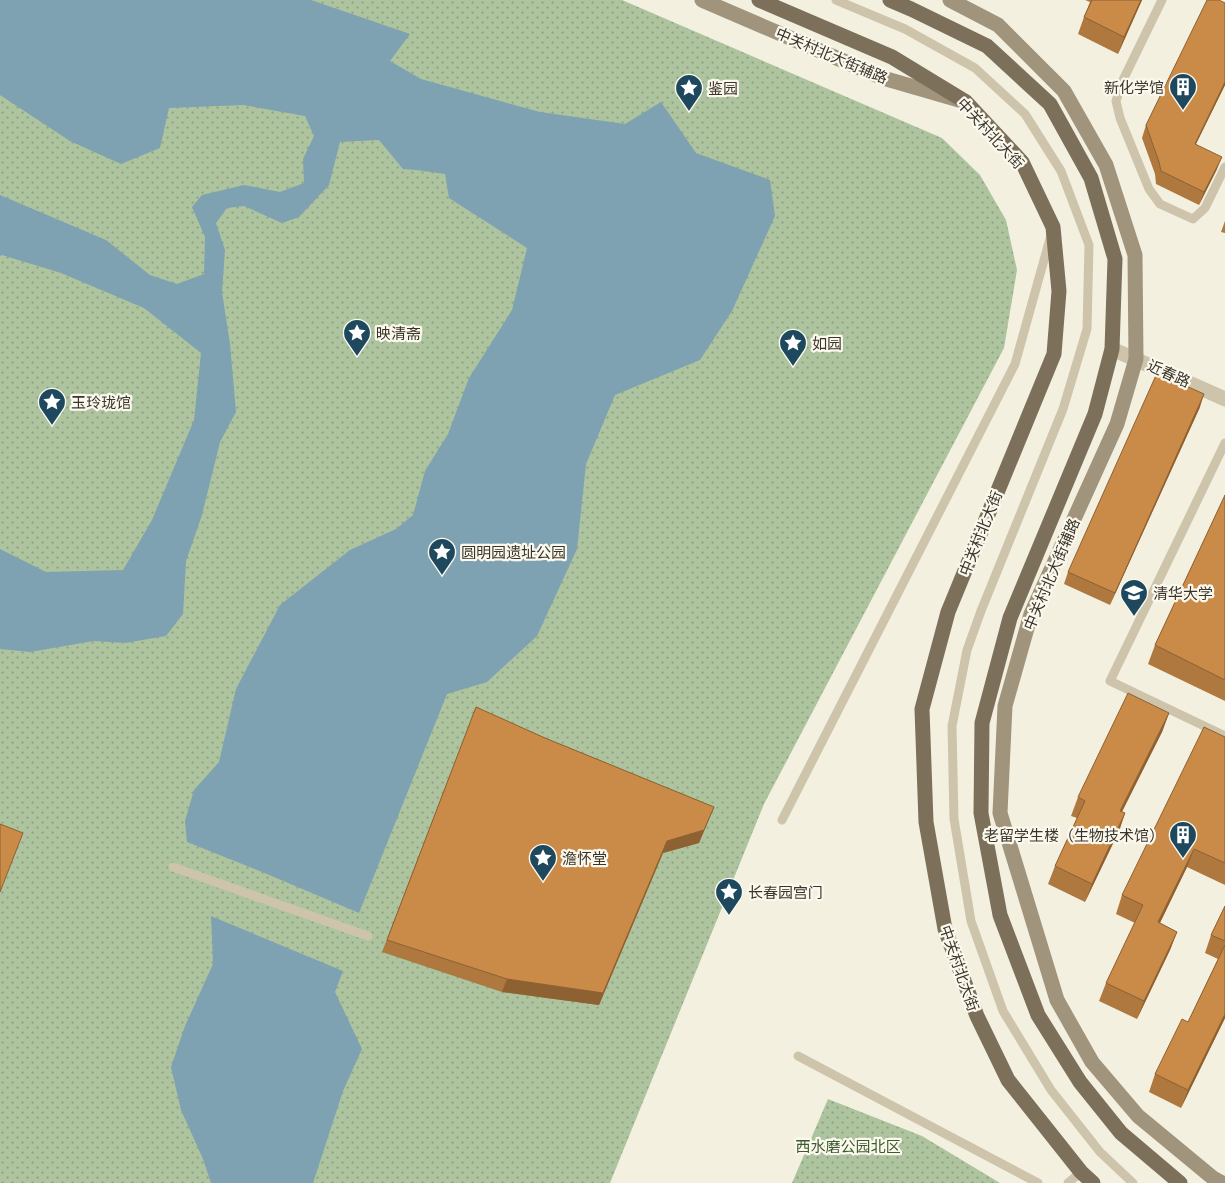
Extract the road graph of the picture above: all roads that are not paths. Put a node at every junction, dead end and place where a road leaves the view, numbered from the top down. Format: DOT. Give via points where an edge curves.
graph roads {
  1 [pos="702,0"];
  2 [pos="759,0"];
  3 [pos="836,0"];
  4 [pos="890,0"];
  5 [pos="950,0"];
  6 [pos="1162,0"];
  7 [pos="966,102"];
  8 [pos="1225,167"];
  9 [pos="1052,227"];
  10 [pos="1112,349"];
  11 [pos="1136,359"];
  12 [pos="1225,399"];
  13 [pos="1225,443"];
  14 [pos="1225,736"];
  15 [pos="782,820"];
  16 [pos="173,867"];
  17 [pos="368,936"];
  18 [pos="798,1056"];
  19 [pos="1087,1179"];
  20 [pos="1038,1183"];
  21 [pos="1068,1183"];
  22 [pos="1133,1183"];
  23 [pos="1180,1183"];
  24 [pos="1222,1183"];
  1 -- 7 [label="street, 中关村北大街辅路" via="883,78"];
  2 -- 7 [label="main road, 中关村北大街" via="892,57"];
  3 -- 22 [label="lane, 中关村北大街" via="905,29 975,68 1025,114 1061,171 1089,245 1087,329 1063,409 967,650 952,726 954,819 971,921 1003,1011 1051,1090 1100,1152"];
  4 -- 10 [label="main road" via="987,46 1050,104 1091,178 1115,259"];
  5 -- 11 [label="street, 中关村北大街辅路" via="998,25 1064,91 1106,165 1134,255"];
  6 -- 8 [label="lane" via="1116,101 1122,125 1149,189 1160,204 1193,219 1206,208"];
  7 -- 9 [label="main road, 中关村北大街" via="1022,162"];
  9 -- 15 [label="lane" via="1015,364"];
  9 -- 19 [label="main road, 中关村北大街" via="1059,291 1054,354 948,612 922,709 926,822 945,929 977,1016 1008,1080"];
  10 -- 11 [label="street, 近春路"];
  10 -- 23 [label="main road" via="1095,414 1010,618 982,723 981,813 1000,915 1038,1015 1080,1082 1121,1132"];
  11 -- 12 [label="street, 近春路"];
  11 -- 24 [label="street, 中关村北大街辅路" via="1117,424 1031,614 1005,706 1000,813 1056,1000 1092,1062 1138,1116"];
  13 -- 14 [label="lane" via="1110,681"];
  16 -- 17 [label="lane"];
  18 -- 20 [label="lane"];
  19 -- 21 [label="lane"];
}
